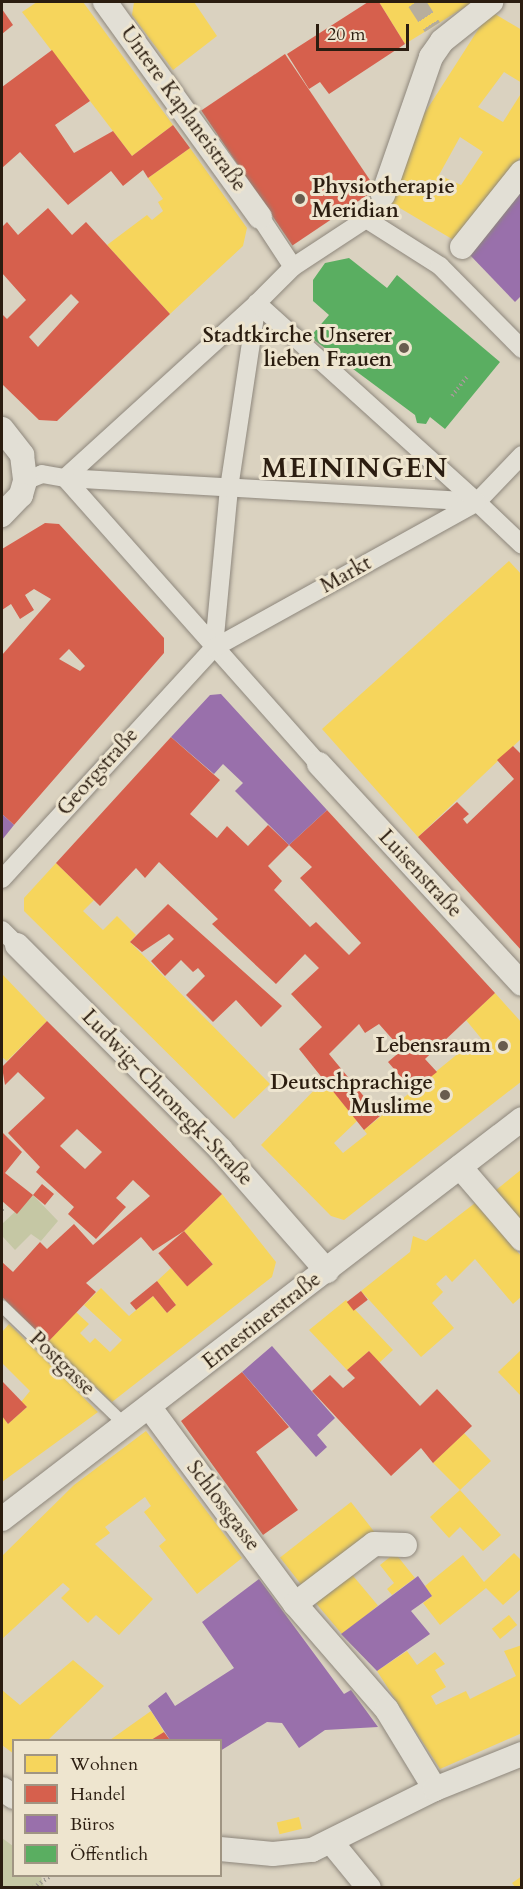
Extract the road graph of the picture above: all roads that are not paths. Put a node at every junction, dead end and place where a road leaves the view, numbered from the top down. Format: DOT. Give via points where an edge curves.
graph roads {
  1 [pos="105,2"];
  2 [pos="490,2"];
  3 [pos="522,172"];
  4 [pos="383,195"];
  5 [pos="260,218"];
  6 [pos="366,219"];
  7 [pos="462,247"];
  8 [pos="440,266"];
  9 [pos="293,267"];
  10 [pos="257,303"];
  11 [pos="522,349"];
  12 [pos="2,429"];
  13 [pos="522,454"];
  14 [pos="65,478"];
  15 [pos="29,484"];
  16 [pos="229,488"];
  17 [pos="477,502"];
  18 [pos="2,515"];
  19 [pos="522,545"];
  20 [pos="214,648"];
  21 [pos="194,665"];
  22 [pos="319,764"];
  23 [pos="2,879"];
  24 [pos="9,938"];
  25 [pos="522,984"];
  26 [pos="522,1119"];
  27 [pos="460,1167"];
  28 [pos="522,1239"];
  29 [pos="327,1270"];
  30 [pos="2,1306"];
  31 [pos="150,1408"];
  32 [pos="122,1422"];
  33 [pos="2,1519"];
  34 [pos="405,1545"];
  35 [pos="295,1604"];
  36 [pos="522,1754"];
  37 [pos="435,1789"];
  38 [pos="332,1843"];
  39 [pos="222,1849"];
  40 [pos="369,1887"];
  1 -- 5 [label="street, Untere Kaplaneistraße"];
  2 -- 4 [label="street" via="437,34"];
  3 -- 7 [label="street"];
  4 -- 6 [label="street"];
  5 -- 9 [label="street"];
  6 -- 8 [label="street"];
  6 -- 9 [label="street"];
  7 -- 8 [label="street"];
  8 -- 11 [label="street"];
  9 -- 10 [label="street"];
  10 -- 14 [label="street"];
  10 -- 16 [label="street"];
  10 -- 17 [label="street"];
  12 -- 15 [label="street" via="22,455"];
  13 -- 17 [label="street, Markt"];
  14 -- 15 [label="street"];
  14 -- 16 [label="street"];
  14 -- 20 [label="street"];
  15 -- 18 [label="street"];
  16 -- 17 [label="street"];
  16 -- 20 [label="street"];
  17 -- 19 [label="street"];
  17 -- 20 [label="street, Markt"];
  20 -- 21 [label="street, Markt"];
  20 -- 22 [label="street"];
  21 -- 23 [label="street, Georgstraße"];
  22 -- 25 [label="street, Luisenstraße"];
  24 -- 29 [label="street, Ludwig-Chronegk-Straße" via="221,1150"];
  26 -- 27 [label="street, Ernestinerstraße"];
  27 -- 28 [label="street"];
  27 -- 29 [label="street, Ernestinerstraße"];
  29 -- 31 [label="street, Ernestinerstraße"];
  30 -- 32 [label="lane, Postgasse"];
  31 -- 32 [label="street, Ernestinerstraße"];
  31 -- 35 [label="street, Schlossgasse"];
  32 -- 33 [label="street, Ernestinerstraße"];
  34 -- 35 [label="street" via="374,1545"];
  35 -- 37 [label="street, Schlossgasse" via="381,1702"];
  36 -- 37 [label="street"];
  37 -- 38 [label="street"];
  38 -- 39 [label="street" via="292,1854"];
  38 -- 40 [label="street"];
}
